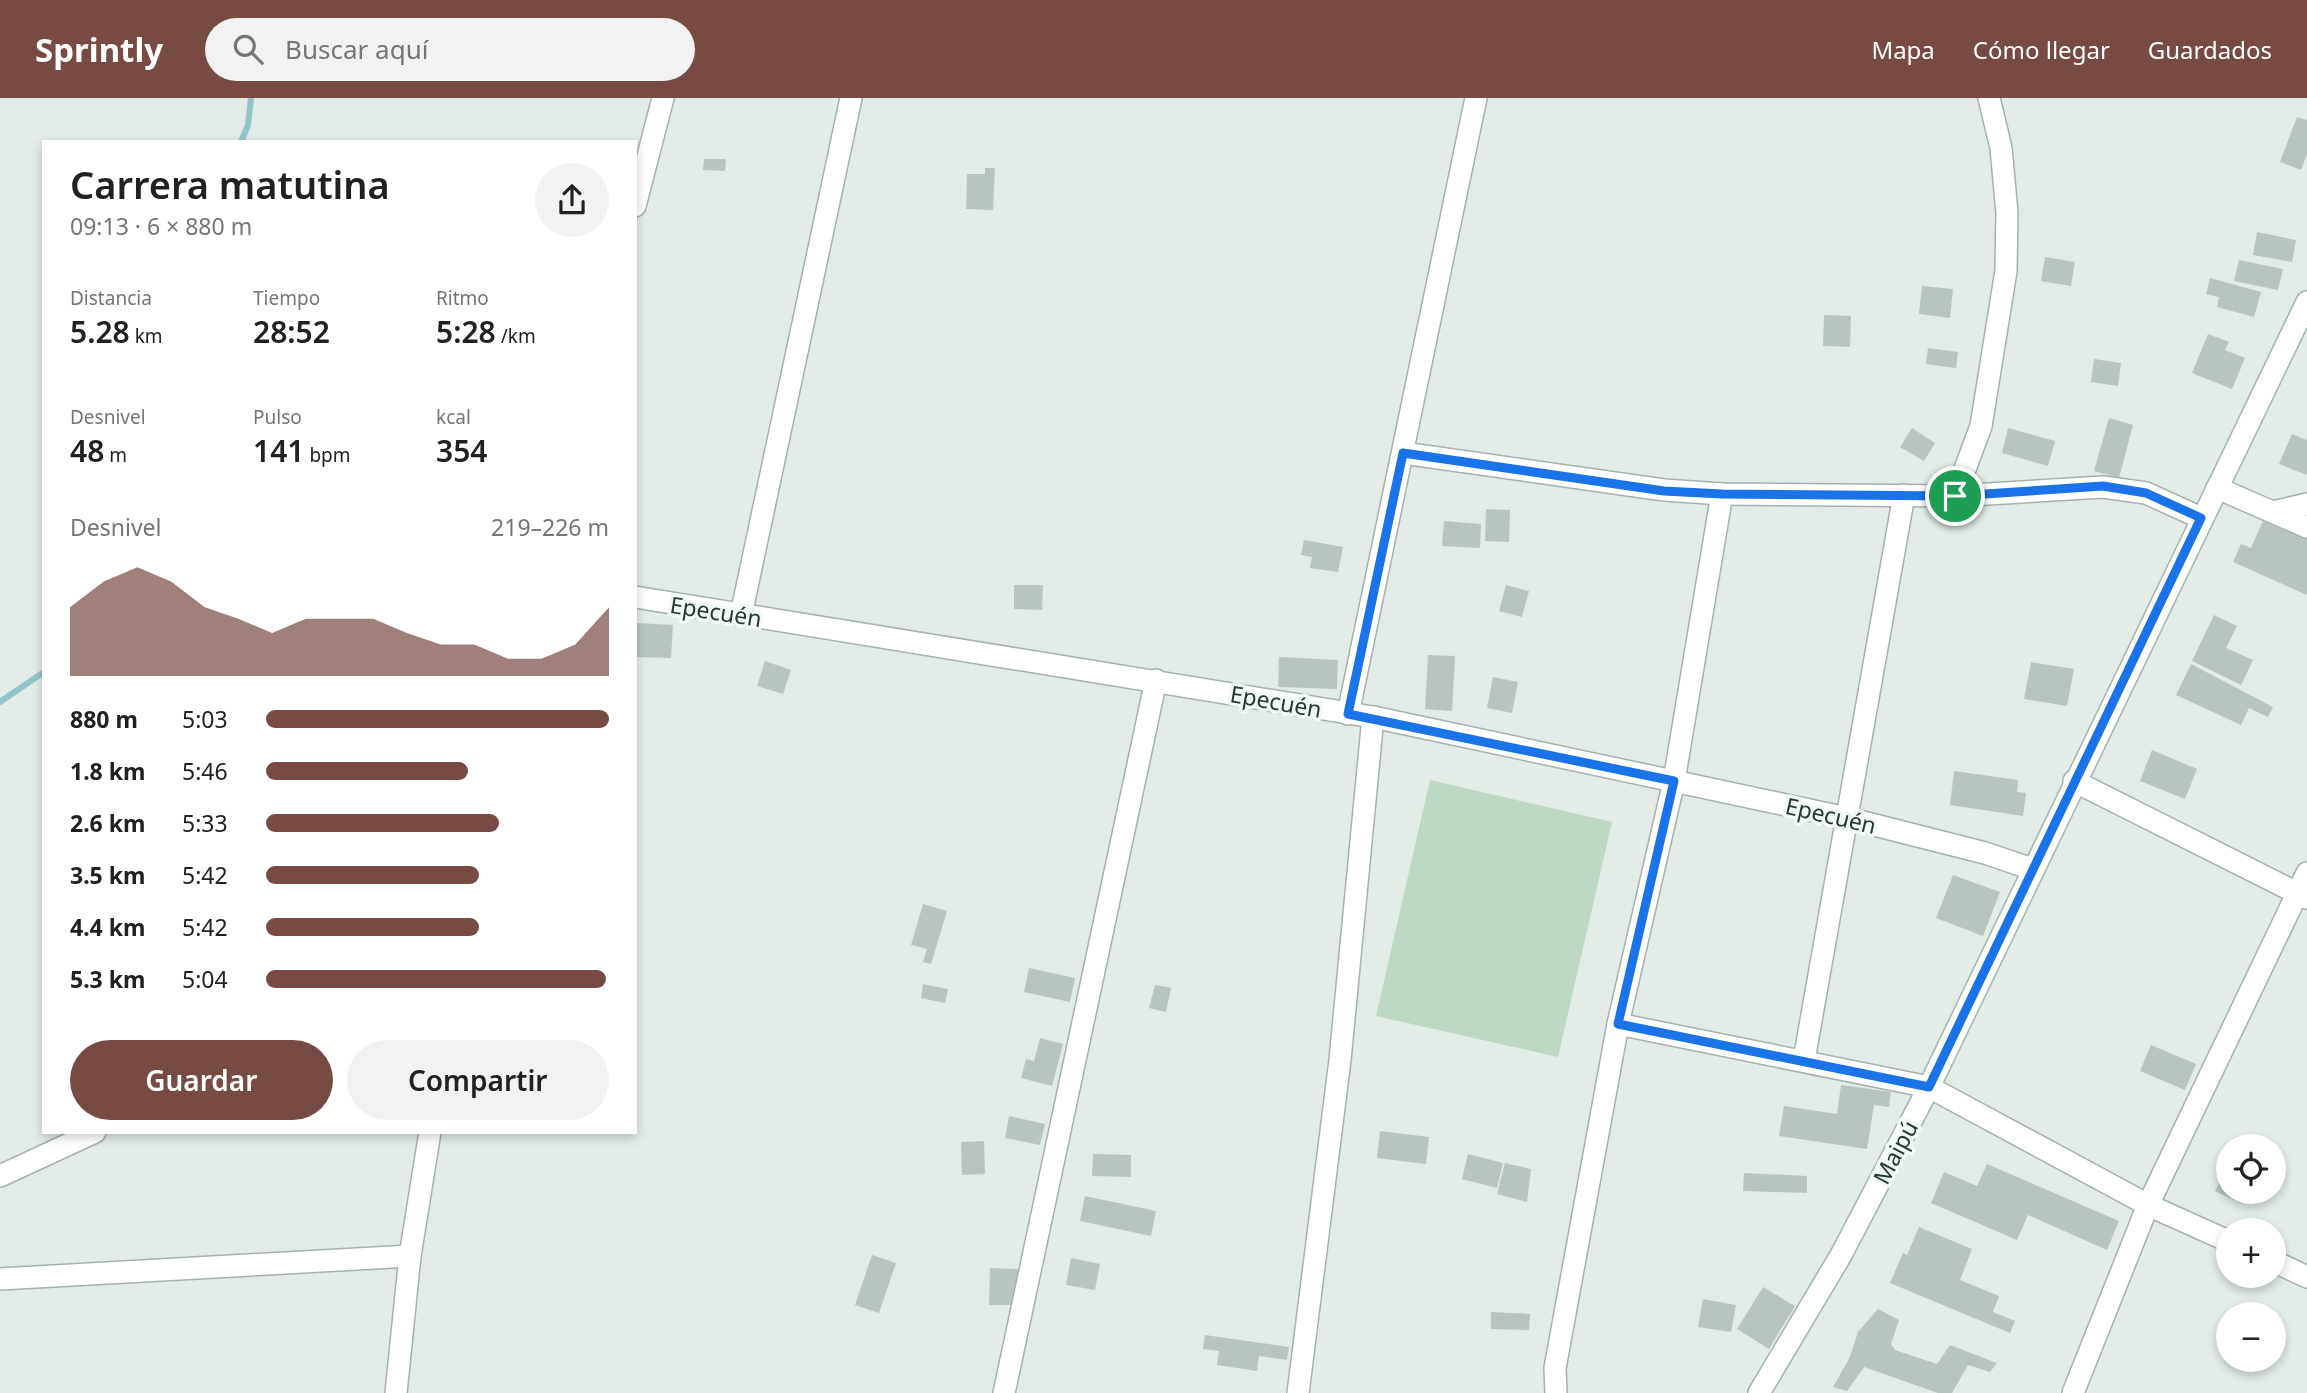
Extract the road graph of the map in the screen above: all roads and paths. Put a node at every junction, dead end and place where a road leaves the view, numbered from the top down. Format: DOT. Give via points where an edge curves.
graph roads {
  1 [pos="663,98"];
  2 [pos="851,98"];
  3 [pos="1476,98"];
  4 [pos="1989,98"];
  5 [pos="637,198"];
  6 [pos="2307,302"];
  7 [pos="1403,453"];
  8 [pos="2217,488"];
  9 [pos="1722,494"];
  10 [pos="1904,495"];
  11 [pos="1955,496"];
  12 [pos="2307,504"];
  13 [pos="2273,512"];
  14 [pos="2201,518"];
  15 [pos="2307,527"];
  16 [pos="637,597"];
  17 [pos="741,615"];
  18 [pos="1156,680"];
  19 [pos="1348,714"];
  20 [pos="1373,717"];
  21 [pos="1674,781"];
  22 [pos="2074,781"];
  23 [pos="1847,818"];
  24 [pos="2032,869"];
  25 [pos="2307,873"];
  26 [pos="2302,896"];
  27 [pos="1618,1024"];
  28 [pos="1804,1060"];
  29 [pos="1929,1087"];
  30 [pos="91,1134"];
  31 [pos="430,1134"];
  32 [pos="0,1176"];
  33 [pos="2148,1205"];
  34 [pos="2216,1236"];
  35 [pos="410,1256"];
  36 [pos="2286,1267"];
  37 [pos="2307,1277"];
  38 [pos="0,1279"];
  39 [pos="396,1393"];
  40 [pos="1004,1393"];
  41 [pos="1298,1393"];
  42 [pos="1556,1393"];
  43 [pos="1759,1393"];
  44 [pos="2073,1393"];
  1 -- 5 [label="street"];
  2 -- 17 [label="street"];
  3 -- 7 [label="street"];
  4 -- 11 [label="street" via="2005,187 2006,271 1981,426"];
  6 -- 8 [label="street, Maipú"];
  7 -- 9 [label="street" via="1664,491"];
  7 -- 19 [label="street"];
  8 -- 13 [label="street"];
  8 -- 14 [label="street, Maipú"];
  9 -- 10 [label="street"];
  9 -- 21 [label="street"];
  10 -- 11 [label="street"];
  10 -- 23 [label="street"];
  11 -- 14 [label="street" via="2103,486 2146,493"];
  12 -- 13 [label="street"];
  13 -- 15 [label="street"];
  14 -- 22 [label="street, Maipú"];
  16 -- 17 [label="street, Epecuén"];
  17 -- 18 [label="street, Epecuén"];
  18 -- 19 [label="street, Epecuén"];
  18 -- 40 [label="street"];
  19 -- 20 [label="street, Epecuén"];
  20 -- 21 [label="street, Epecuén"];
  20 -- 41 [label="street" via="1340,1060"];
  21 -- 23 [label="street, Epecuén"];
  21 -- 27 [label="street"];
  22 -- 24 [label="street, Maipú"];
  22 -- 26 [label="street"];
  23 -- 24 [label="street, Epecuén"];
  23 -- 28 [label="street"];
  24 -- 29 [label="street, Maipú"];
  25 -- 26 [label="street"];
  26 -- 33 [label="street"];
  27 -- 28 [label="street"];
  27 -- 42 [label="street" via="1555,1368"];
  28 -- 29 [label="street"];
  29 -- 33 [label="street"];
  29 -- 43 [label="street, Maipú" via="1841,1255"];
  30 -- 32 [label="street"];
  31 -- 35 [label="street"];
  33 -- 34 [label="street"];
  33 -- 44 [label="street"];
  35 -- 38 [label="street"];
  35 -- 39 [label="street"];
  36 -- 37 [label="street"];
}
